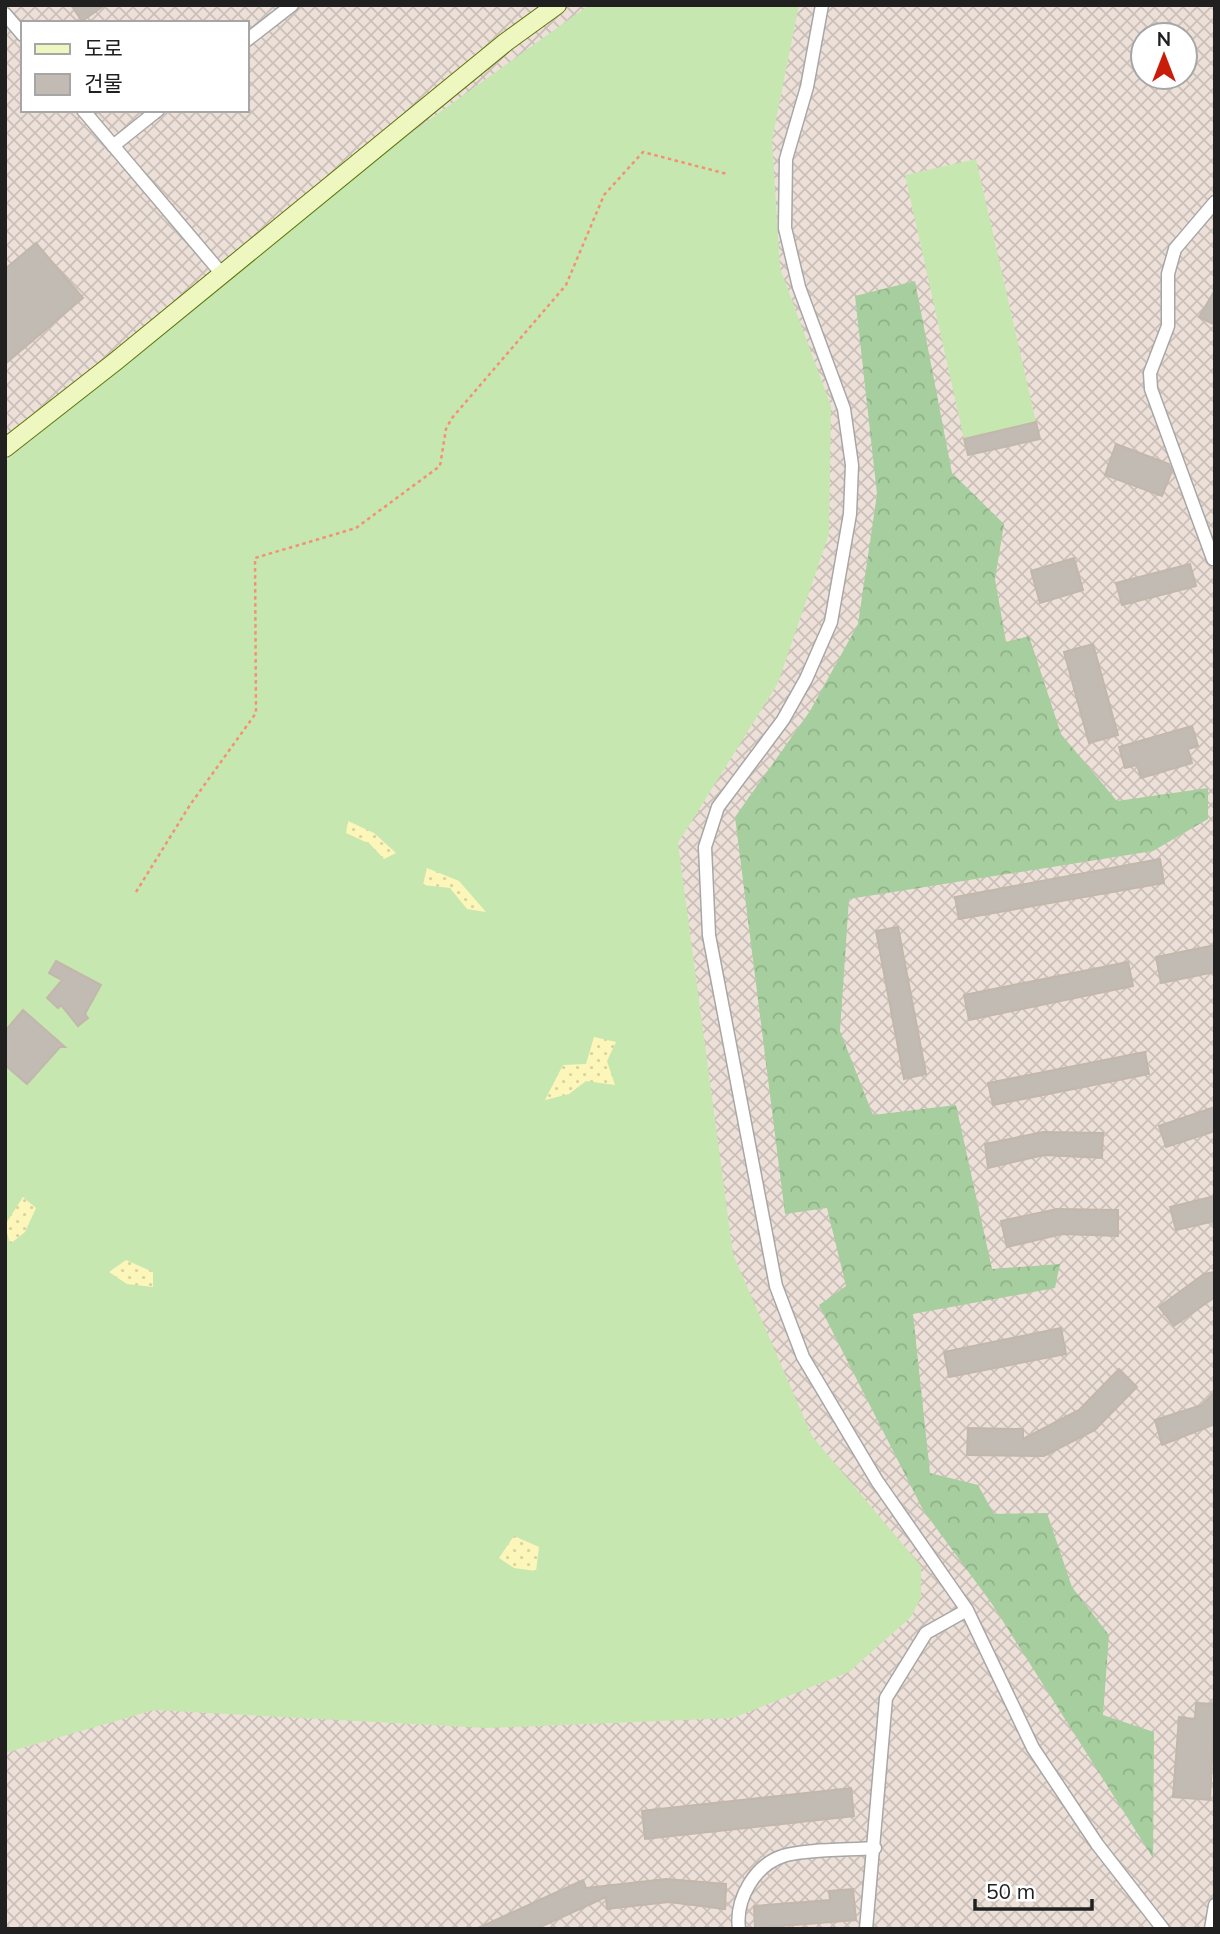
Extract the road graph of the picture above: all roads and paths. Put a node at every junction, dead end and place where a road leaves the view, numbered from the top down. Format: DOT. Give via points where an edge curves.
graph roads {
  1 [pos="292,5"];
  2 [pos="557,5"];
  3 [pos="822,5"];
  4 [pos="5,13"];
  5 [pos="21,33"];
  6 [pos="248,39"];
  7 [pos="85,112"];
  8 [pos="156,112"];
  9 [pos="113,146"];
  10 [pos="727,174"];
  11 [pos="1215,202"];
  12 [pos="222,274"];
  13 [pos="5,448"];
  14 [pos="1214,559"];
  15 [pos="136,892"];
  16 [pos="967,1610"];
  17 [pos="875,1848"];
  18 [pos="1215,1905"];
  19 [pos="739,1929"];
  20 [pos="866,1929"];
  21 [pos="1163,1929"];
  22 [pos="1211,1929"];
  1 -- 6 [label="street"];
  2 -- 12 [label="street"];
  3 -- 16 [label="street" via="807,87 786,159 785,228 799,287 844,409 852,465 850,514 831,622 806,679 783,720 718,807 705,847 709,935 776,1286 803,1357 877,1481"];
  4 -- 5 [label="street"];
  7 -- 9 [label="street"];
  8 -- 9 [label="street"];
  9 -- 12 [label="street"];
  10 -- 15 [label="path" via="643,152 604,195 566,285 452,418 440,466 356,528 255,558 256,712"];
  11 -- 14 [label="street" via="1175,249 1168,274 1168,326 1150,373 1155,401"];
  12 -- 13 [label="street"];
  16 -- 17 [label="street" via="926,1633 886,1698"];
  16 -- 21 [label="street" via="1033,1748 1097,1844"];
  17 -- 19 [label="street" via="783,1856 758,1871 746,1889"];
  17 -- 20 [label="street"];
  18 -- 22 [label="street"];
}
